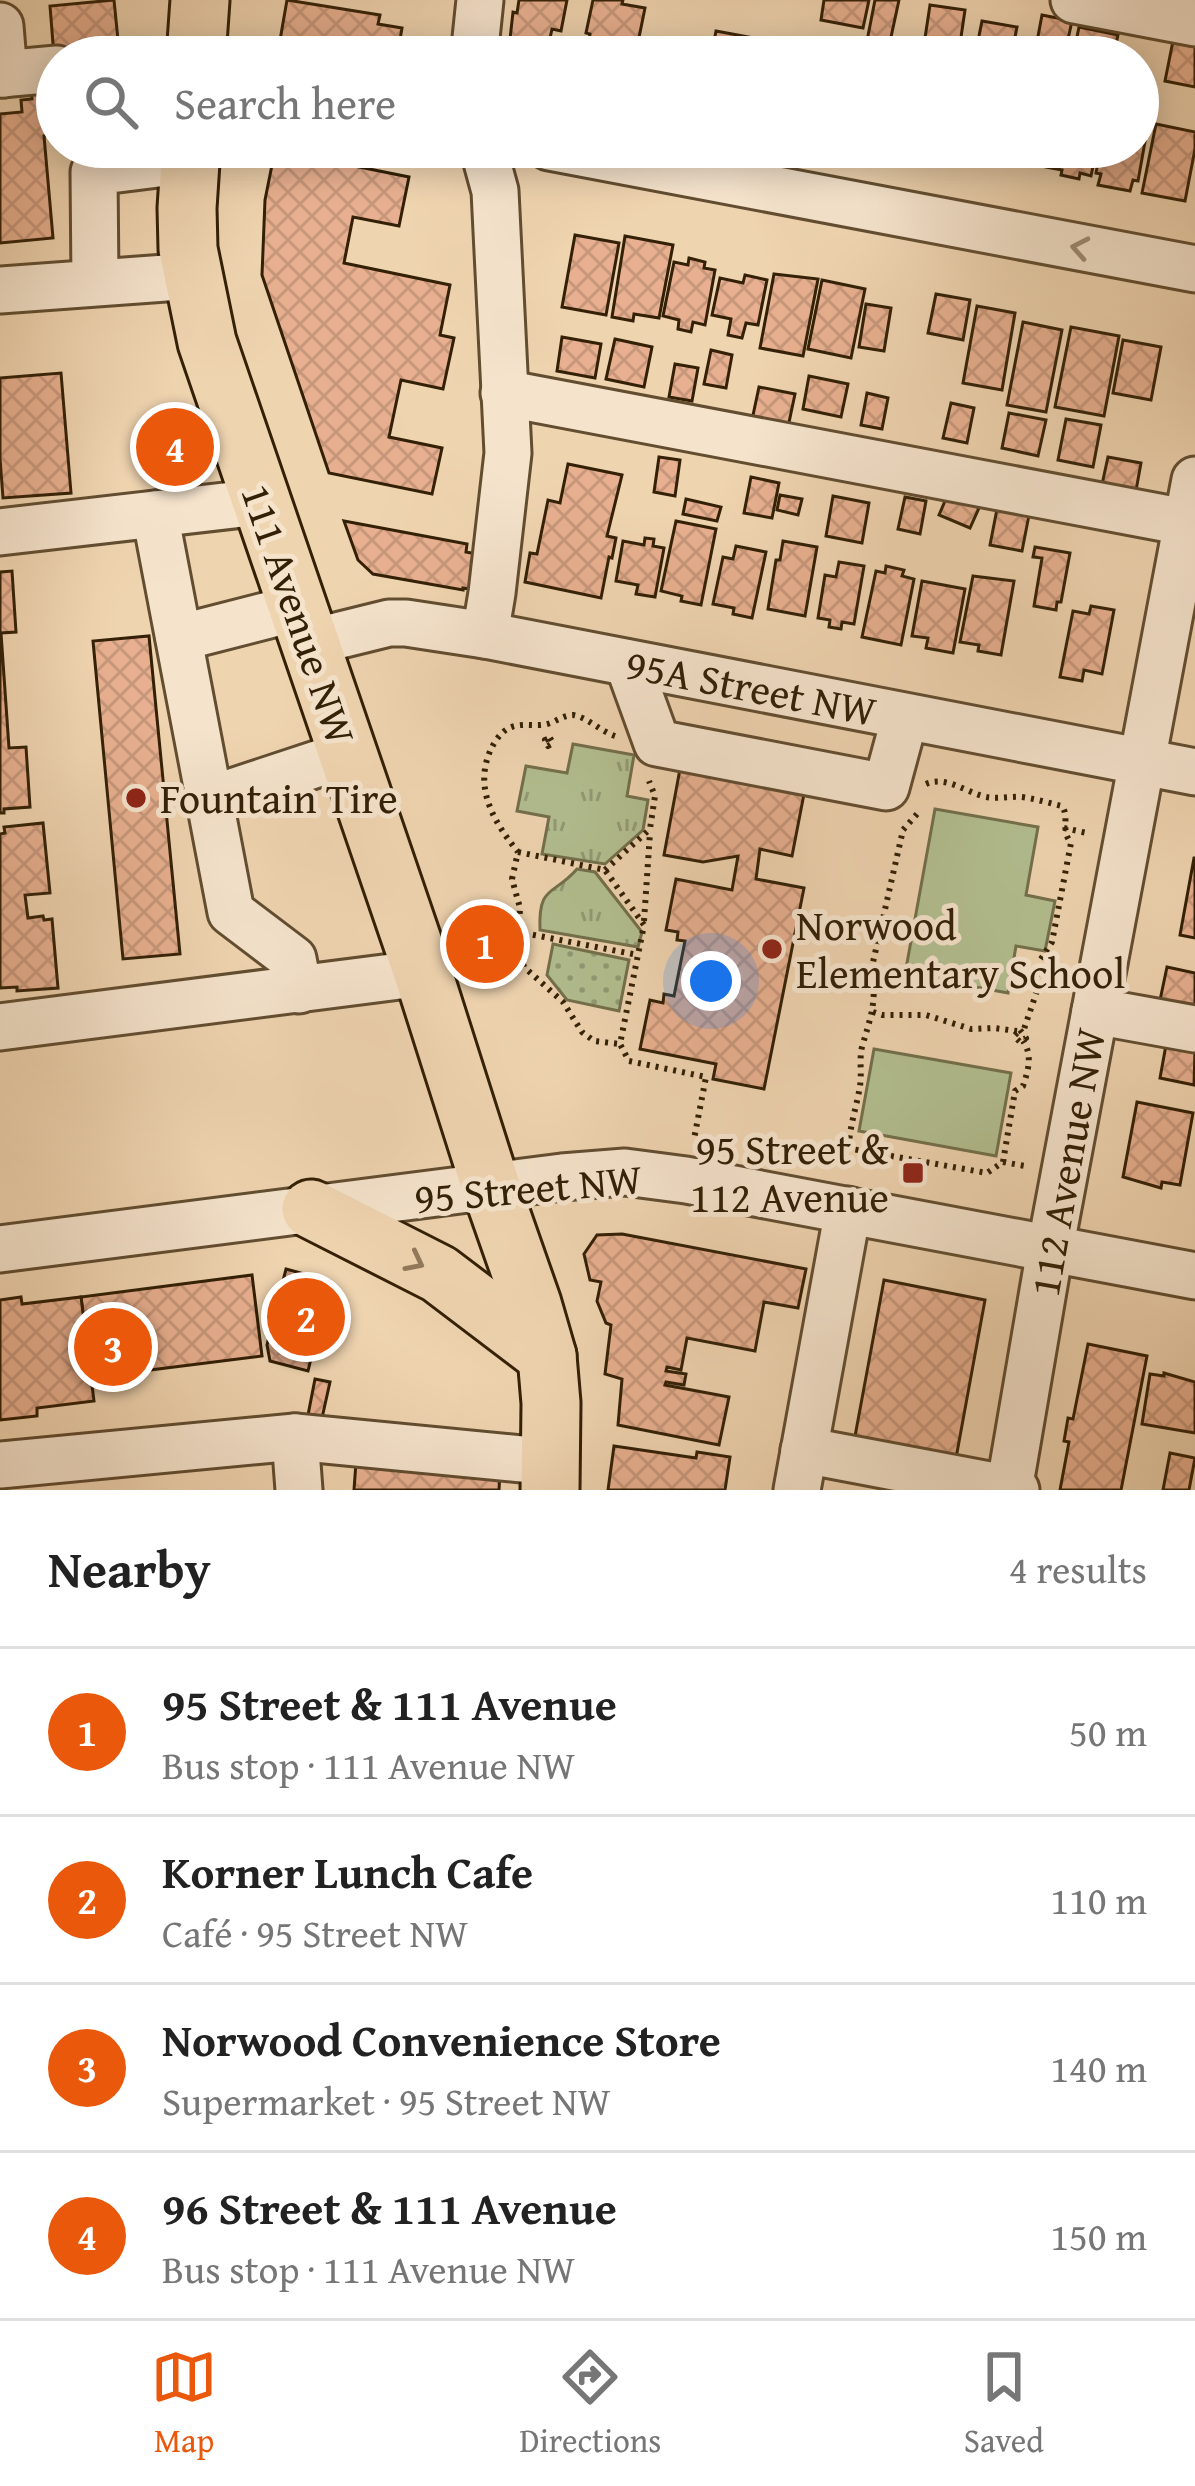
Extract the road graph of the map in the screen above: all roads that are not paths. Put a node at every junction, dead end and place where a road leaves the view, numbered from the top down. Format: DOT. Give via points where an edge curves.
graph roads {
  1 [pos="200,0"];
  2 [pos="480,0"];
  3 [pos="1074,0"];
  4 [pos="1195,23"];
  5 [pos="0,26"];
  6 [pos="197,36"];
  7 [pos="476,36"];
  8 [pos="36,71"];
  9 [pos="2,74"];
  10 [pos="114,168"];
  11 [pos="189,168"];
  12 [pos="489,168"];
  13 [pos="660,168"];
  14 [pos="1195,269"];
  15 [pos="193,276"];
  16 [pos="95,282"];
  17 [pos="0,290"];
  18 [pos="504,393"];
  19 [pos="260,502"];
  20 [pos="1192,509"];
  21 [pos="155,514"];
  22 [pos="0,532"];
  23 [pos="302,625"];
  24 [pos="484,635"];
  25 [pos="179,638"];
  26 [pos="628,663"];
  27 [pos="905,717"];
  28 [pos="347,754"];
  29 [pos="1142,762"];
  30 [pos="1195,772"];
  31 [pos="211,799"];
  32 [pos="423,973"];
  33 [pos="299,990"];
  34 [pos="1095,1011"];
  35 [pos="0,1027"];
  36 [pos="1195,1029"];
  37 [pos="491,1187"];
  38 [pos="311,1209"];
  39 [pos="848,1210"];
  40 [pos="0,1249"];
  41 [pos="1050,1250"];
  42 [pos="1195,1276"];
  43 [pos="547,1357"];
  44 [pos="296,1437"];
  45 [pos="0,1465"];
  46 [pos="801,1470"];
  47 [pos="551,1476"];
  48 [pos="299,1490"];
  49 [pos="1012,1490"];
  1 -- 6 [label="main road"];
  2 -- 7 [label="street"];
  3 -- 4 [label="street"];
  5 -- 9 [label="street"];
  8 -- 9 [label="street"];
  10 -- 16 [label="street" via="94,172"];
  11 -- 15 [label="main road, 111 Avenue NW"];
  12 -- 18 [label="street"];
  14 -- 13 [label="street, one-way"];
  15 -- 16 [label="street"];
  15 -- 19 [label="main road, 111 Avenue NW"];
  16 -- 17 [label="street"];
  18 -- 20 [label="street"];
  18 -- 24 [label="street" via="508,453"];
  19 -- 21 [label="street"];
  19 -- 23 [label="main road, 111 Avenue NW"];
  20 -- 29 [label="street, 112 Avenue NW"];
  21 -- 22 [label="street"];
  21 -- 25 [label="street"];
  23 -- 24 [label="street, 95A Street NW" via="406,623"];
  23 -- 25 [label="street, 95A Street NW"];
  23 -- 28 [label="main road, 111 Avenue NW"];
  24 -- 26 [label="street, 95A Street NW"];
  25 -- 31 [label="street"];
  26 -- 27 [label="street, 95A Street NW"];
  26 -- 27 [label="street" via="657,743 886,787"];
  27 -- 29 [label="street, 95A Street NW"];
  28 -- 31 [label="street"];
  28 -- 32 [label="main road, 111 Avenue NW"];
  29 -- 30 [label="street, 95A Street NW"];
  29 -- 34 [label="street, 112 Avenue NW"];
  31 -- 33 [label="street" via="231,912 293,959"];
  32 -- 33 [label="street"];
  32 -- 37 [label="main road, 111 Avenue NW"];
  33 -- 35 [label="street"];
  34 -- 36 [label="street"];
  34 -- 41 [label="street, 112 Avenue NW"];
  37 -- 38 [label="street, 95 Street NW"];
  37 -- 39 [label="street, 95 Street NW" via="625,1172"];
  37 -- 43 [label="main road, 111 Avenue NW"];
  38 -- 40 [label="street, 95 Street NW"];
  38 -- 43 [label="main road, one-way" via="439,1274"];
  39 -- 41 [label="street, 95 Street NW"];
  39 -- 46 [label="street"];
  41 -- 42 [label="street, 95 Street NW"];
  41 -- 49 [label="street, 112 Avenue NW"];
  43 -- 47 [label="main road, 111 Avenue NW"];
  44 -- 45 [label="street"];
  44 -- 47 [label="street"];
  44 -- 48 [label="street"];
  46 -- 49 [label="street"];
}
